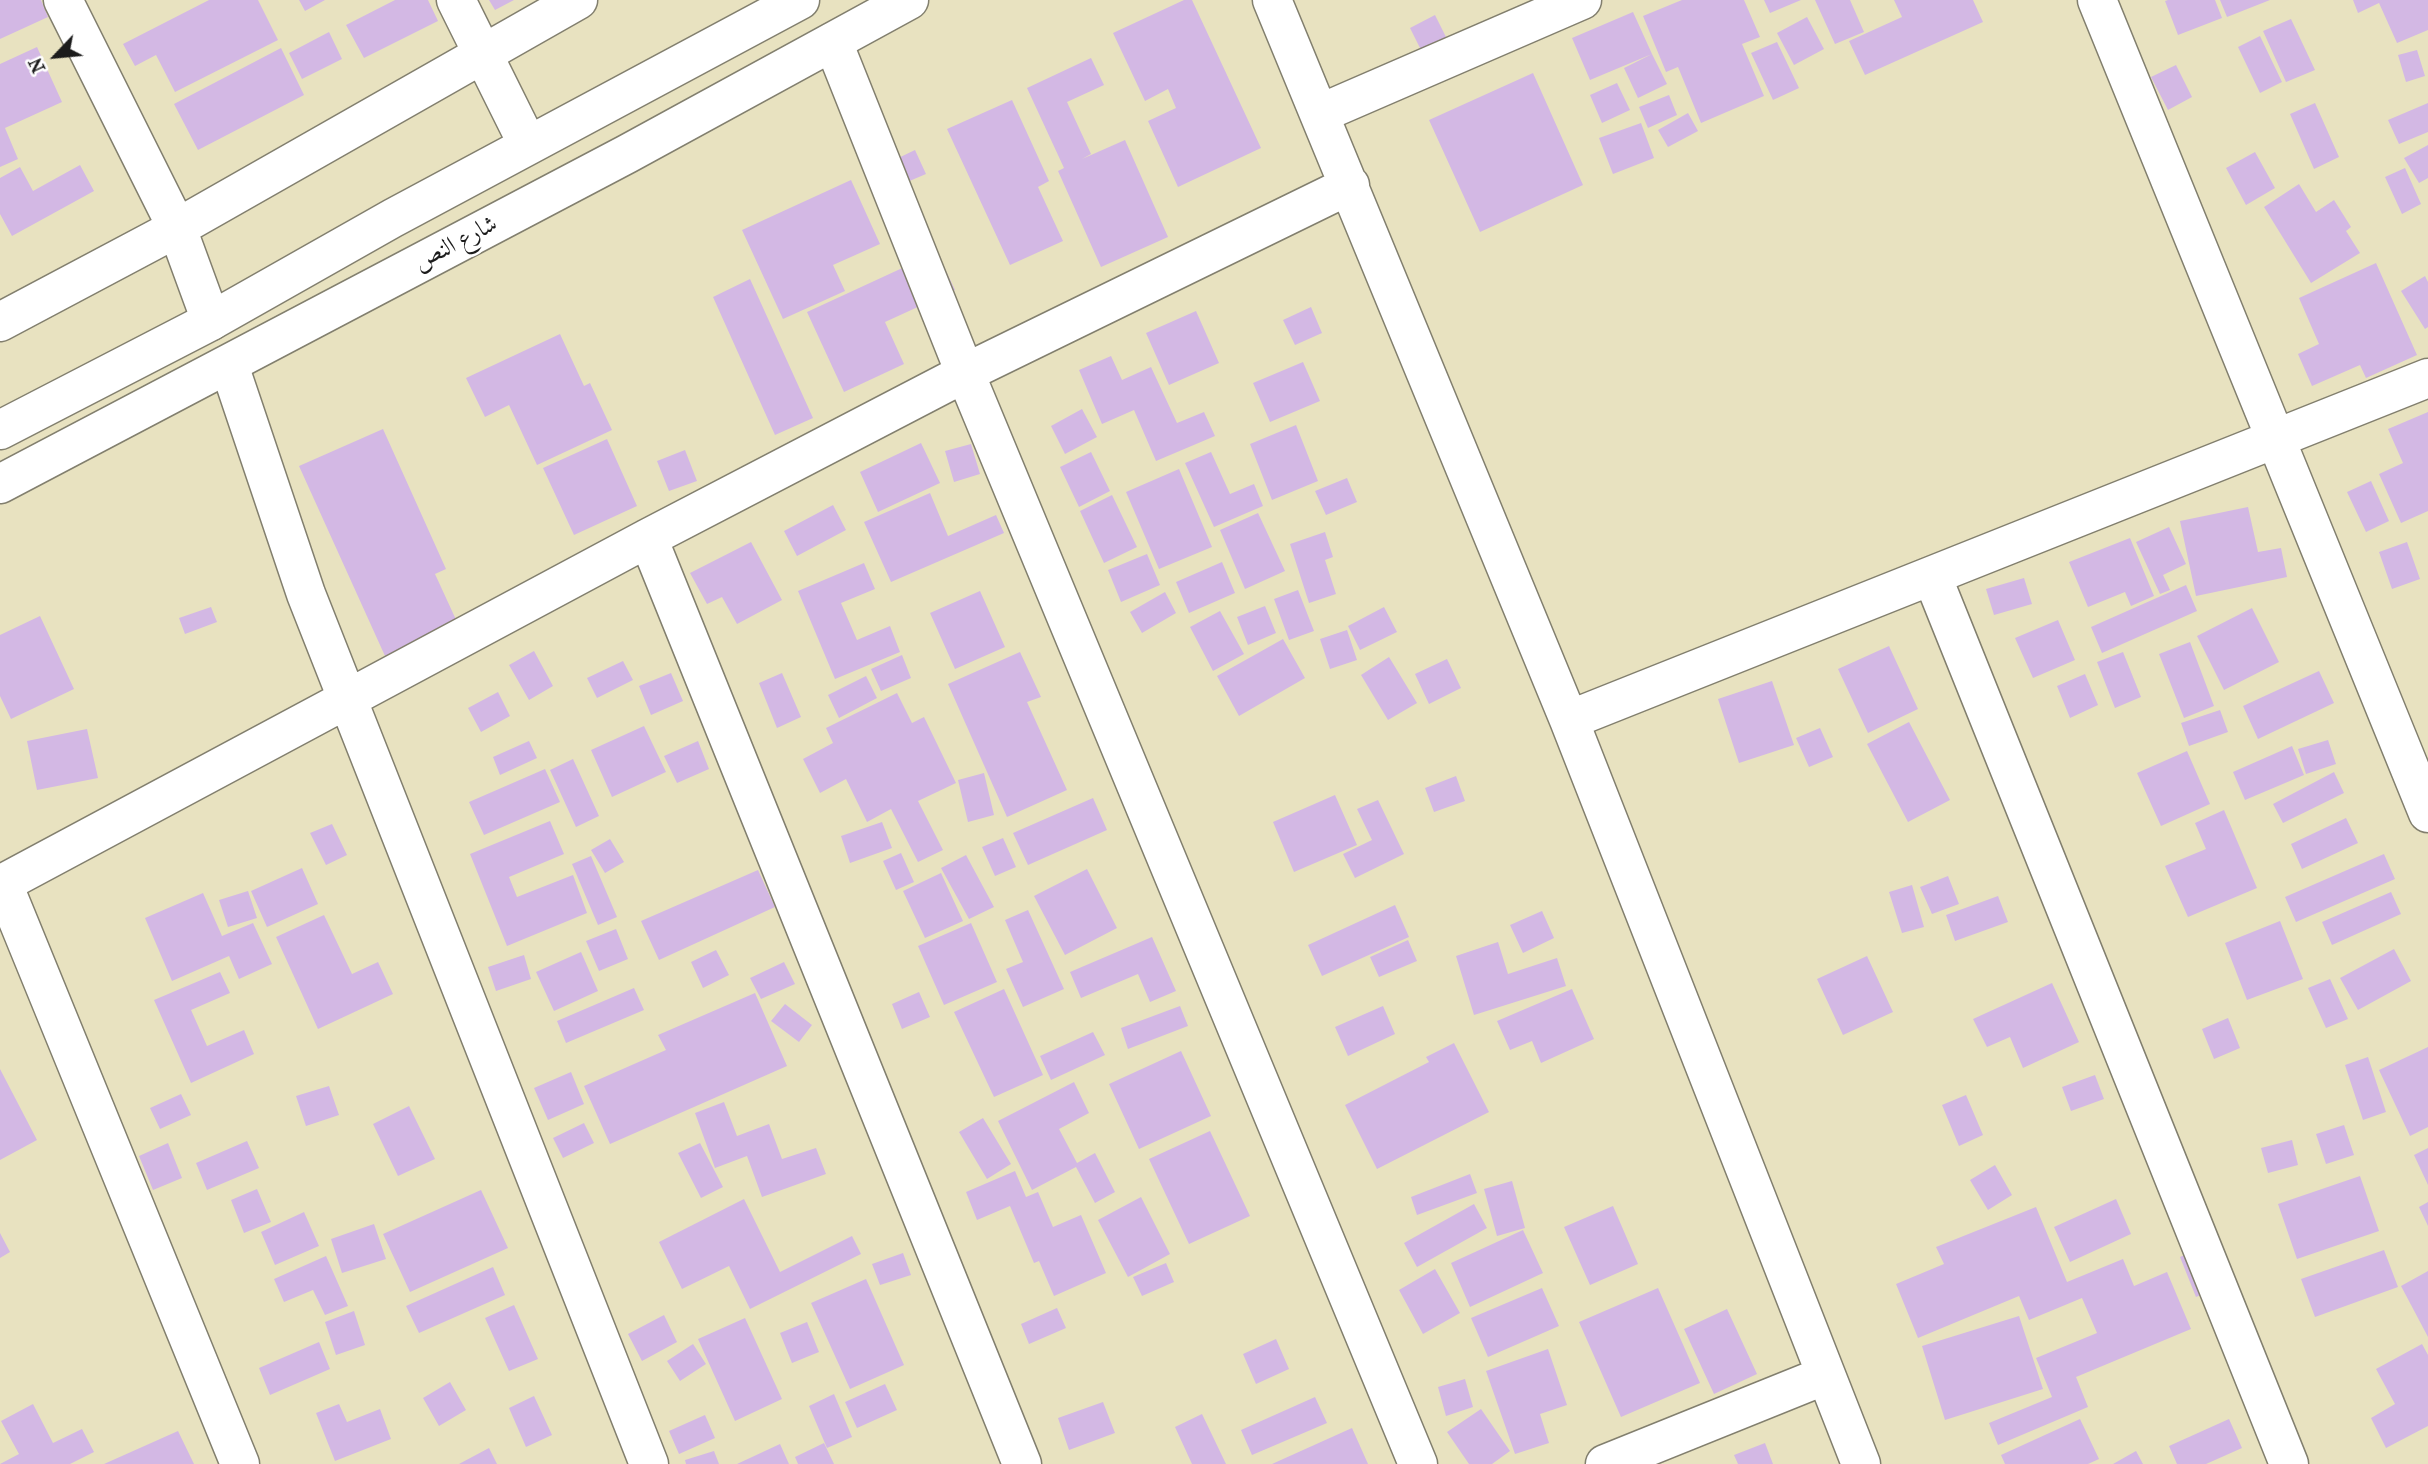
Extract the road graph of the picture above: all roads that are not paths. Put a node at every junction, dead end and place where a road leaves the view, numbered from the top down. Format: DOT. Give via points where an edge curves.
graph roads {
  1 [pos="63,0"];
  2 [pos="456,0"];
  3 [pos="578,0"];
  4 [pos="800,0"];
  5 [pos="909,0"];
  6 [pos="1272,0"];
  7 [pos="1582,0"];
  8 [pos="2097,0"];
  9 [pos="833,42"];
  10 [pos="482,53"];
  11 [pos="1319,114"];
  12 [pos="528,145"];
  13 [pos="1350,185"];
  14 [pos="177,228"];
  15 [pos="0,321"];
  16 [pos="211,321"];
  17 [pos="229,365"];
  18 [pos="965,373"];
  19 [pos="2428,378"];
  20 [pos="0,430"];
  21 [pos="2273,439"];
  22 [pos="0,484"];
  23 [pos="648,538"];
  24 [pos="1933,576"];
  25 [pos="348,699"];
  26 [pos="1569,720"];
  27 [pos="2428,813"];
  28 [pos="1,884"];
  29 [pos="1826,1375"];
  30 [pos="240,1464"];
  31 [pos="649,1464"];
  32 [pos="1022,1464"];
  33 [pos="1418,1464"];
  34 [pos="1605,1464"];
  35 [pos="1861,1464"];
  36 [pos="2289,1464"];
  1 -- 14 [label="street"];
  2 -- 10 [label="street"];
  3 -- 10 [label="street"];
  4 -- 12 [label="street"];
  5 -- 9 [label="street, شارع النص"];
  6 -- 11 [label="street"];
  7 -- 11 [label="street"];
  8 -- 21 [label="street"];
  9 -- 17 [label="street, شارع النص"];
  9 -- 18 [label="street"];
  10 -- 12 [label="street"];
  10 -- 14 [label="street"];
  11 -- 13 [label="street"];
  12 -- 16 [label="street"];
  13 -- 18 [label="street"];
  13 -- 26 [label="street"];
  14 -- 15 [label="street"];
  14 -- 16 [label="street"];
  16 -- 20 [label="street"];
  17 -- 22 [label="street, شارع النص"];
  17 -- 25 [label="street" via="306,594"];
  18 -- 23 [label="street"];
  18 -- 33 [label="street"];
  19 -- 21 [label="street"];
  21 -- 24 [label="street"];
  21 -- 27 [label="street"];
  23 -- 25 [label="street"];
  23 -- 32 [label="street"];
  24 -- 26 [label="street"];
  24 -- 36 [label="street"];
  25 -- 28 [label="street"];
  25 -- 31 [label="street"];
  26 -- 29 [label="street"];
  28 -- 30 [label="street"];
  29 -- 34 [label="street"];
  29 -- 35 [label="street"];
}
